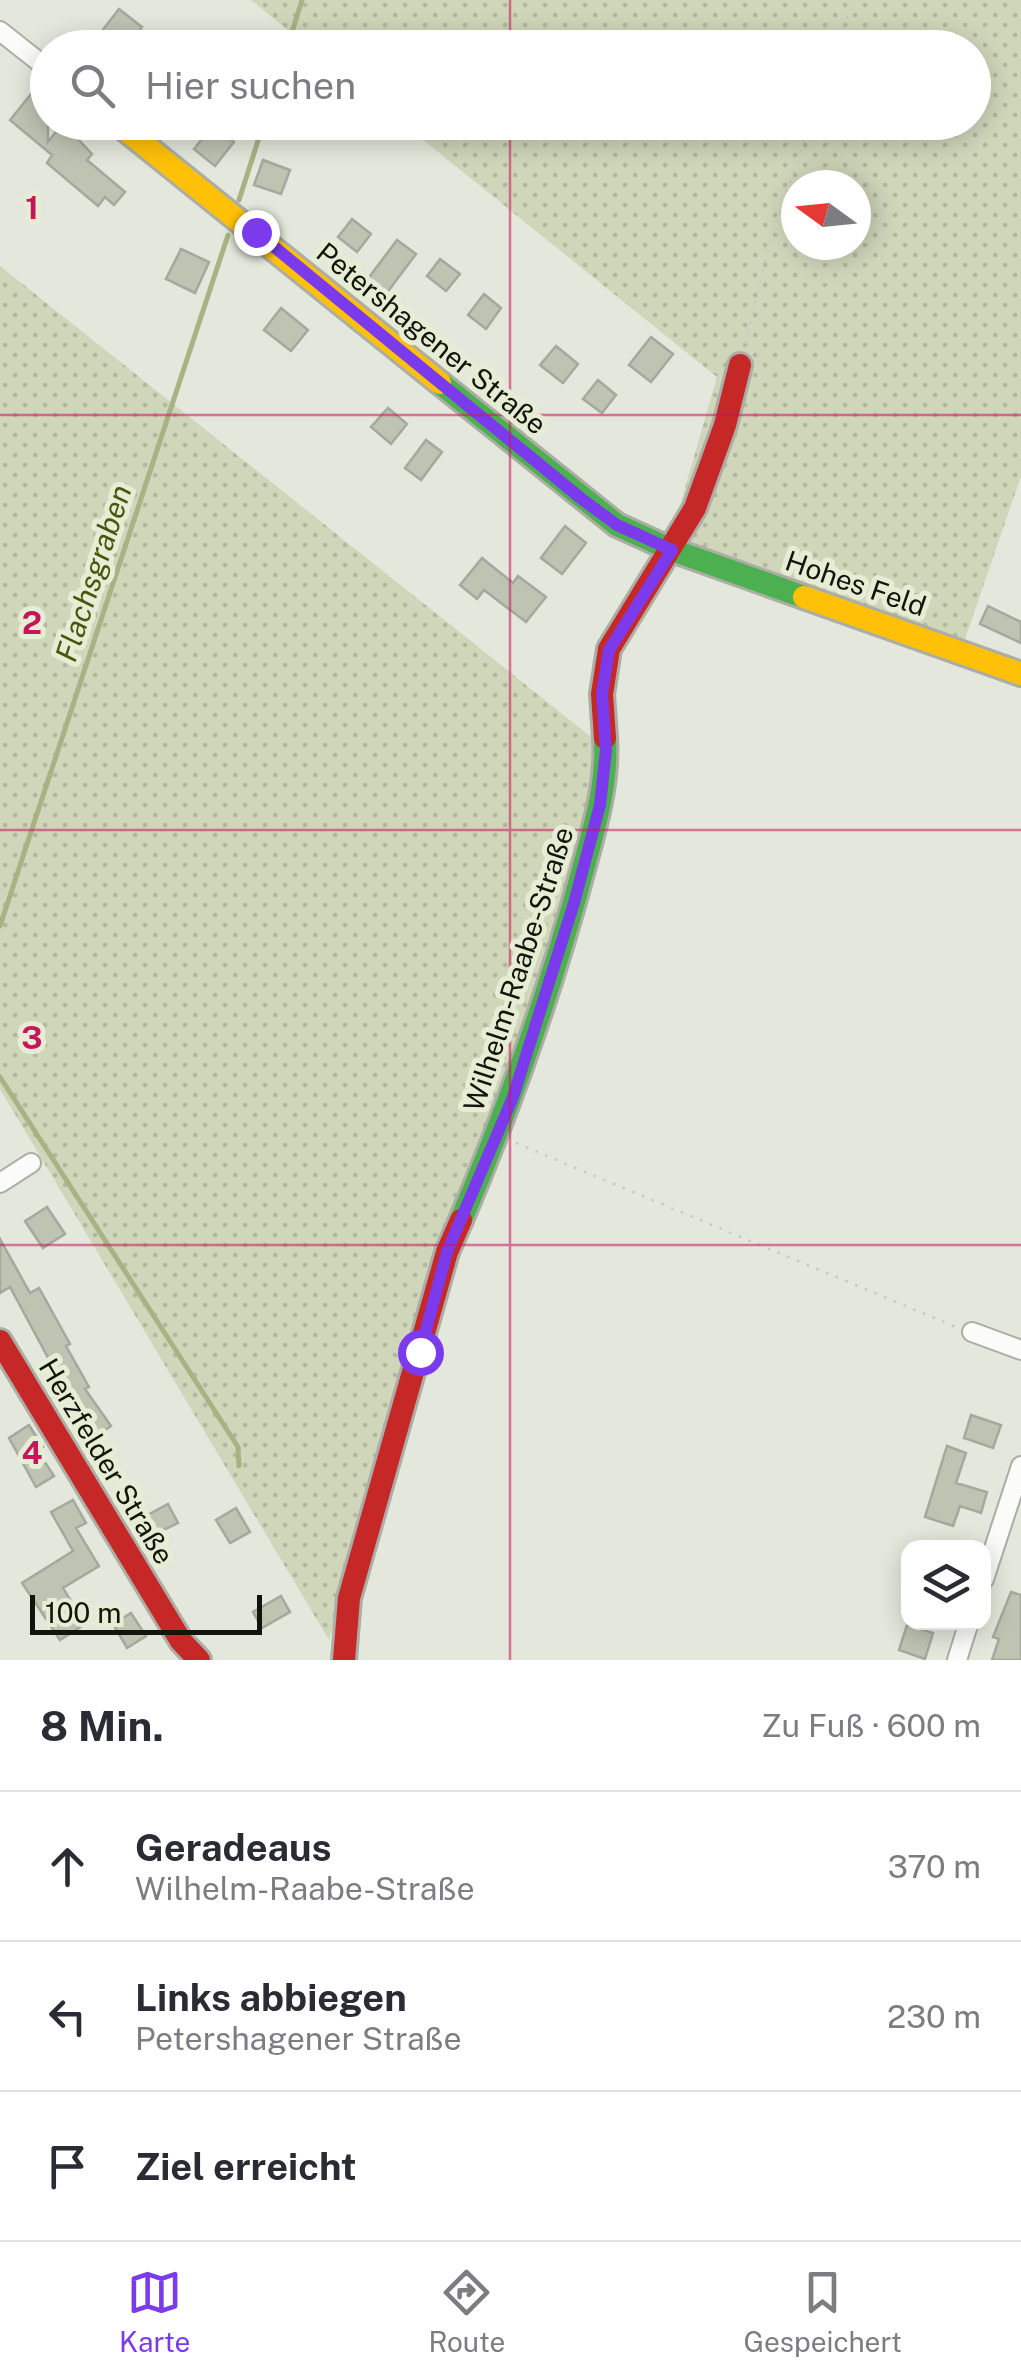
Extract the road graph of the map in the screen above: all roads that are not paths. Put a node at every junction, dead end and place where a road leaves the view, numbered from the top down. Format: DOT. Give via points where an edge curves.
graph roads {
  1 [pos="0,32"];
  2 [pos="30,55"];
  3 [pos="138,140"];
  4 [pos="740,365"];
  5 [pos="672,550"];
  6 [pos="1021,674"];
  7 [pos="31,1163"];
  8 [pos="0,1182"];
  9 [pos="972,1332"];
  10 [pos="0,1341"];
  11 [pos="1021,1350"];
  12 [pos="1021,1466"];
  13 [pos="991,1558"];
  14 [pos="966,1630"];
  15 [pos="199,1660"];
  16 [pos="344,1660"];
  17 [pos="957,1660"];
  1 -- 2 [label="street"];
  3 -- 5 [label="street, Petershagener Straße" via="583,500 617,525"];
  4 -- 5 [label="street, Wilhelm-Raabe-Straße" via="704,486"];
  5 -- 6 [label="street, Hohes Feld"];
  5 -- 16 [label="street, Wilhelm-Raabe-Straße" via="609,650 600,805 513,1097 426,1319 349,1598"];
  7 -- 8 [label="street"];
  9 -- 11 [label="street"];
  10 -- 15 [label="street, Herzfelder Straße"];
  12 -- 13 [label="street"];
  14 -- 17 [label="street"];
}
